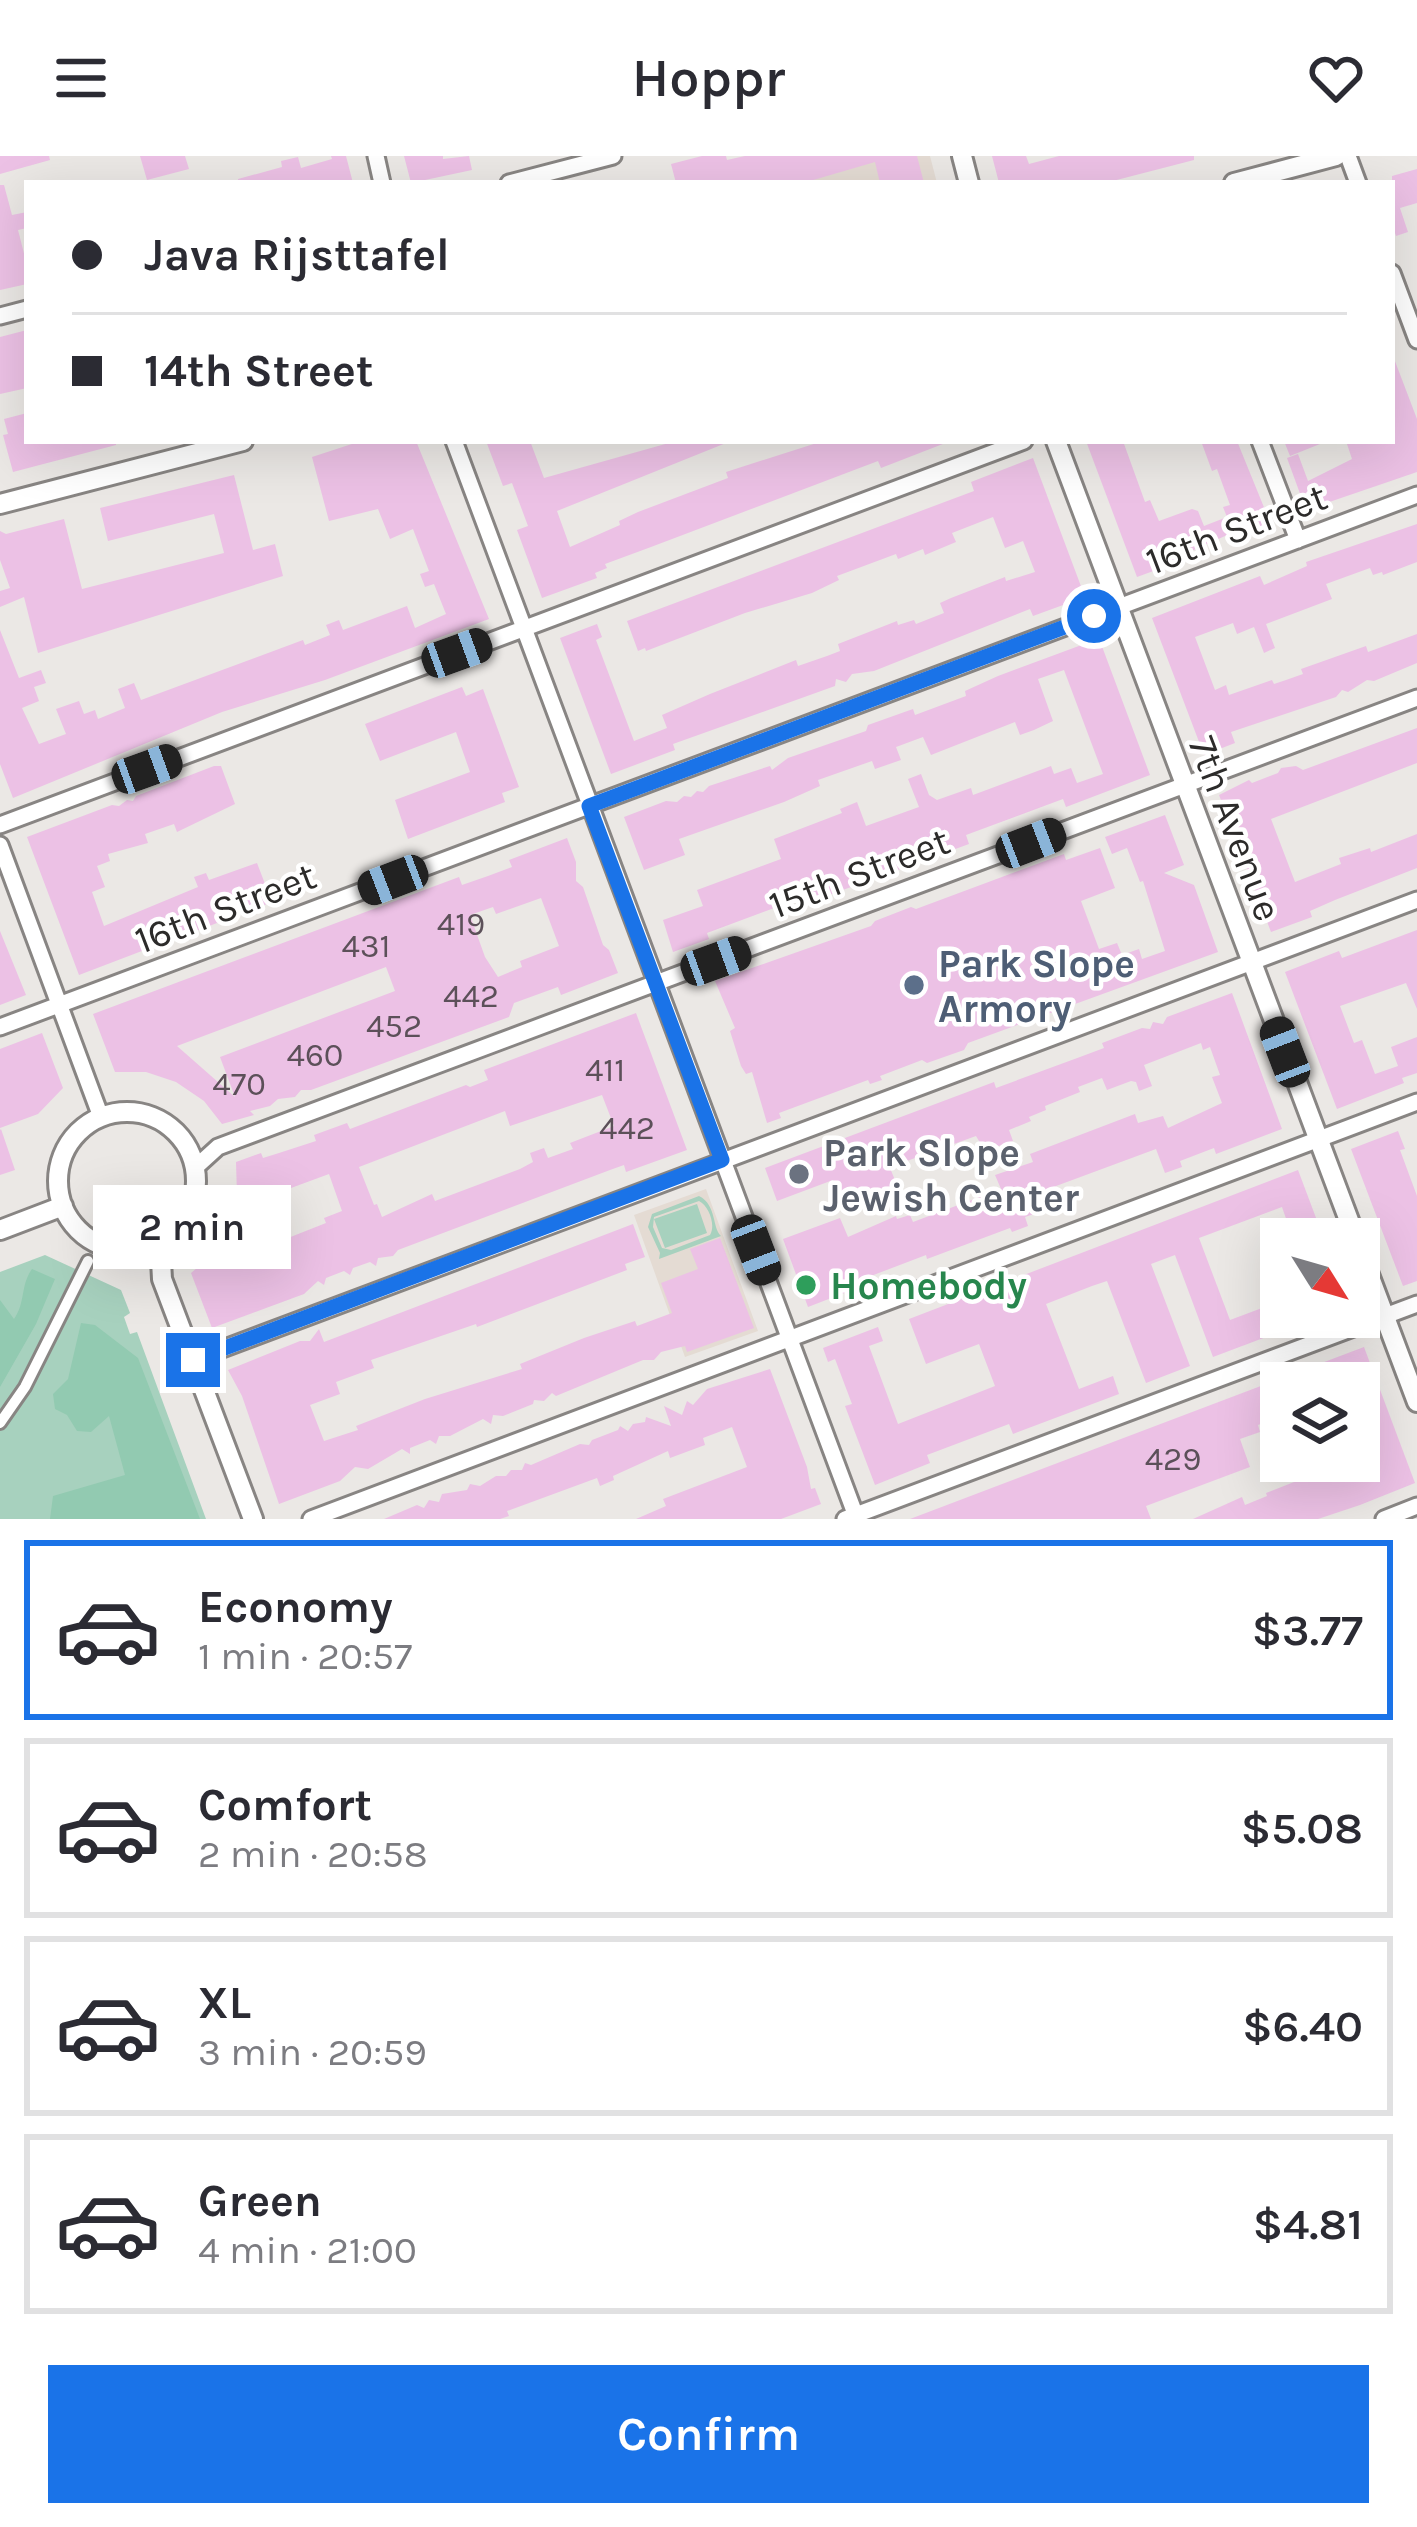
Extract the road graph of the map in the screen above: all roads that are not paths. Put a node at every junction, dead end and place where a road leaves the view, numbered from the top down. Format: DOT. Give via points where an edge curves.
graph roads {
  1 [pos="614,156"];
  2 [pos="1336,156"];
  3 [pos="1257,166"];
  4 [pos="521,180"];
  5 [pos="1395,282"];
  6 [pos="1417,340"];
  7 [pos="232,444"];
  8 [pos="455,444"];
  9 [pos="1016,444"];
  10 [pos="1057,444"];
  11 [pos="1261,444"];
  12 [pos="1417,495"];
  13 [pos="0,505"];
  14 [pos="1298,540"];
  15 [pos="1118,607"];
  16 [pos="523,628"];
  17 [pos="1417,698"];
  18 [pos="1185,785"];
  19 [pos="589,806"];
  20 [pos="0,824"];
  21 [pos="0,845"];
  22 [pos="1417,900"];
  23 [pos="1251,962"];
  24 [pos="656,983"];
  25 [pos="60,1005"];
  26 [pos="0,1027"];
  27 [pos="1417,1102"];
  28 [pos="101,1117"];
  29 [pos="1318,1139"];
  30 [pos="722,1160"];
  31 [pos="196,1168"];
  32 [pos="63,1206"];
  33 [pos="1348,1218"];
  34 [pos="0,1230"];
  35 [pos="160,1242"];
  36 [pos="88,1261"];
  37 [pos="1380,1303"];
  38 [pos="1417,1304"];
  39 [pos="1385,1316"];
  40 [pos="789,1338"];
  41 [pos="193,1360"];
  42 [pos="1417,1402"];
  43 [pos="0,1423"];
  44 [pos="1417,1507"];
  45 [pos="853,1518"];
  46 [pos="253,1519"];
  47 [pos="311,1519"];
  48 [pos="1384,1519"];
  1 -- 4 [label="street"];
  2 -- 3 [label="street"];
  5 -- 6 [label="street"];
  7 -- 13 [label="street"];
  8 -- 16 [label="street"];
  9 -- 16 [label="street"];
  10 -- 15 [label="street, 7th Avenue"];
  11 -- 14 [label="street"];
  12 -- 14 [label="street, 16th Street"];
  14 -- 15 [label="street, 16th Street"];
  15 -- 18 [label="street, 7th Avenue"];
  15 -- 19 [label="street, 16th Street"];
  16 -- 19 [label="street"];
  16 -- 20 [label="street"];
  17 -- 18 [label="street, 15th Street"];
  18 -- 23 [label="street, 7th Avenue"];
  18 -- 24 [label="street, 15th Street"];
  19 -- 24 [label="street"];
  19 -- 25 [label="street, 16th Street"];
  21 -- 25 [label="street"];
  22 -- 23 [label="street"];
  23 -- 29 [label="street, 7th Avenue"];
  23 -- 30 [label="street"];
  24 -- 30 [label="street"];
  24 -- 31 [label="street, 15th Street" via="218,1148"];
  25 -- 26 [label="street, 16th Street"];
  25 -- 28 [label="street"];
  27 -- 29 [label="street"];
  28 -- 31 [label="street" via="133,1112 164,1122 189,1147"];
  28 -- 32 [label="street" via="62,1158"];
  29 -- 33 [label="street, 7th Avenue"];
  29 -- 40 [label="street"];
  30 -- 40 [label="street"];
  30 -- 41 [label="street"];
  31 -- 35 [label="street" via="191,1206"];
  32 -- 34 [label="street"];
  32 -- 35 [label="street" via="76,1227 108,1247"];
  35 -- 41 [label="street" via="162,1279"];
  36 -- 43 [label="street"];
  37 -- 39 [label="street"];
  38 -- 39 [label="street"];
  39 -- 42 [label="street"];
  39 -- 45 [label="street"];
  40 -- 45 [label="street"];
  40 -- 47 [label="street"];
  41 -- 46 [label="street"];
  44 -- 48 [label="street"];
}
